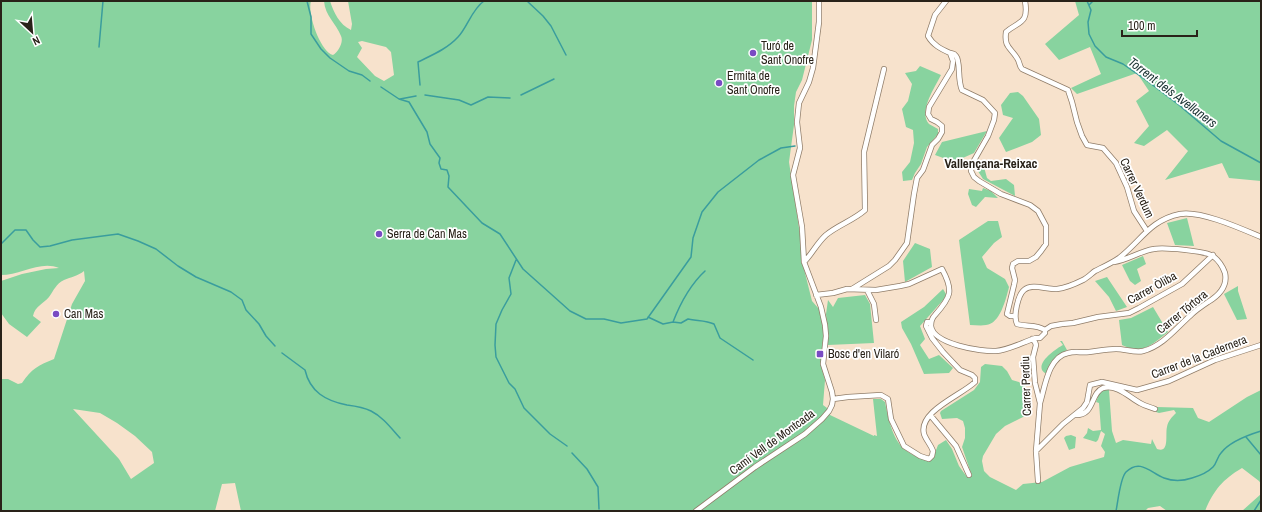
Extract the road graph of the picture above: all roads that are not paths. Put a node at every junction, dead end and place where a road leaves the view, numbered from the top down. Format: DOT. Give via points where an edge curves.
graph roads {
  1 [pos="819,1"];
  2 [pos="946,1"];
  3 [pos="1024,1"];
  4 [pos="950,52"];
  5 [pos="884,69"];
  6 [pos="1147,230"];
  7 [pos="1261,238"];
  8 [pos="1213,256"];
  9 [pos="804,262"];
  10 [pos="1110,263"];
  11 [pos="852,289"];
  12 [pos="867,290"];
  13 [pos="816,295"];
  14 [pos="1014,316"];
  15 [pos="876,320"];
  16 [pos="931,323"];
  17 [pos="1045,330"];
  18 [pos="1032,339"];
  19 [pos="1261,345"];
  20 [pos="833,399"];
  21 [pos="1040,403"];
  22 [pos="1155,409"];
  23 [pos="1075,414"];
  24 [pos="930,416"];
  25 [pos="1036,451"];
  26 [pos="969,475"];
  27 [pos="1038,481"];
  28 [pos="696,511"];
  1 -- 9 [label="street" via="819,22 812,68 809,82 799,103 797,122 800,148 793,175 802,227"];
  2 -- 4 [label="street" via="935,15 928,36 936,46"];
  3 -- 6 [label="street, Carrer Verdum" via="1024,17 1006,32 1006,44 1018,59 1022,69 1068,90 1087,145 1104,148 1116,163 1134,211"];
  4 -- 11 [label="street" via="952,69 929,107 928,114 931,120 942,126 942,132 932,145 923,170 917,178 907,243 888,266"];
  4 -- 14 [label="street" via="957,58 958,79 962,90 984,100 995,113 988,136 972,164 971,171 974,177 1001,194 1038,211 1046,226 1046,244 1036,257 1013,264 1015,280 1007,314"];
  5 -- 9 [label="street" via="864,152 865,210 826,235"];
  6 -- 7 [label="street" via="1169,217 1190,213 1240,228"];
  6 -- 10 [label="street" via="1120,258"];
  8 -- 10 [label="street" via="1202,251 1192,252 1164,247"];
  8 -- 17 [label="street, Carrer Òliba" via="1182,284 1129,313 1056,325"];
  8 -- 21 [label="street, Carrer Tórtora" via="1226,275 1219,295 1190,315 1159,343 1143,352 1116,349 1064,354 1054,363 1046,379"];
  9 -- 13 [label="street"];
  10 -- 14 [label="street" via="1084,280 1066,287 1025,289"];
  11 -- 12 [label="street"];
  11 -- 13 [label="street"];
  12 -- 15 [label="street" via="874,304"];
  12 -- 16 [label="street" via="909,284 942,269 949,285 949,293 947,301"];
  13 -- 20 [label="street" via="825,325 823,364"];
  14 -- 17 [label="street" via="1016,324 1039,326"];
  16 -- 18 [label="street" via="934,334 942,340 984,351 1004,350"];
  16 -- 24 [label="street" via="927,322 926,326 932,338 960,370 975,378 975,382 941,405"];
  17 -- 18 [label="street" via="1040,338"];
  18 -- 21 [label="street, Carrer Perdiu" via="1036,345 1033,357"];
  19 -- 23 [label="street, Carrer de la Cadernera" via="1215,360 1169,381 1137,390 1111,383 1095,383 1090,386 1087,402"];
  20 -- 24 [label="street" via="884,397 888,400 893,425 904,446 929,459 933,451 924,434 924,428"];
  20 -- 28 [label="street, Camí Vell de Montcada" via="829,411 805,434 754,467"];
  21 -- 25 [label="street, Carrer Perdiu"];
  22 -- 23 [label="street" via="1110,387 1098,391 1088,410 1080,415"];
  23 -- 25 [label="street, Carrer de la Cadernera"];
  24 -- 26 [label="street" via="956,446"];
  25 -- 27 [label="street, Carrer Perdiu"];
}
